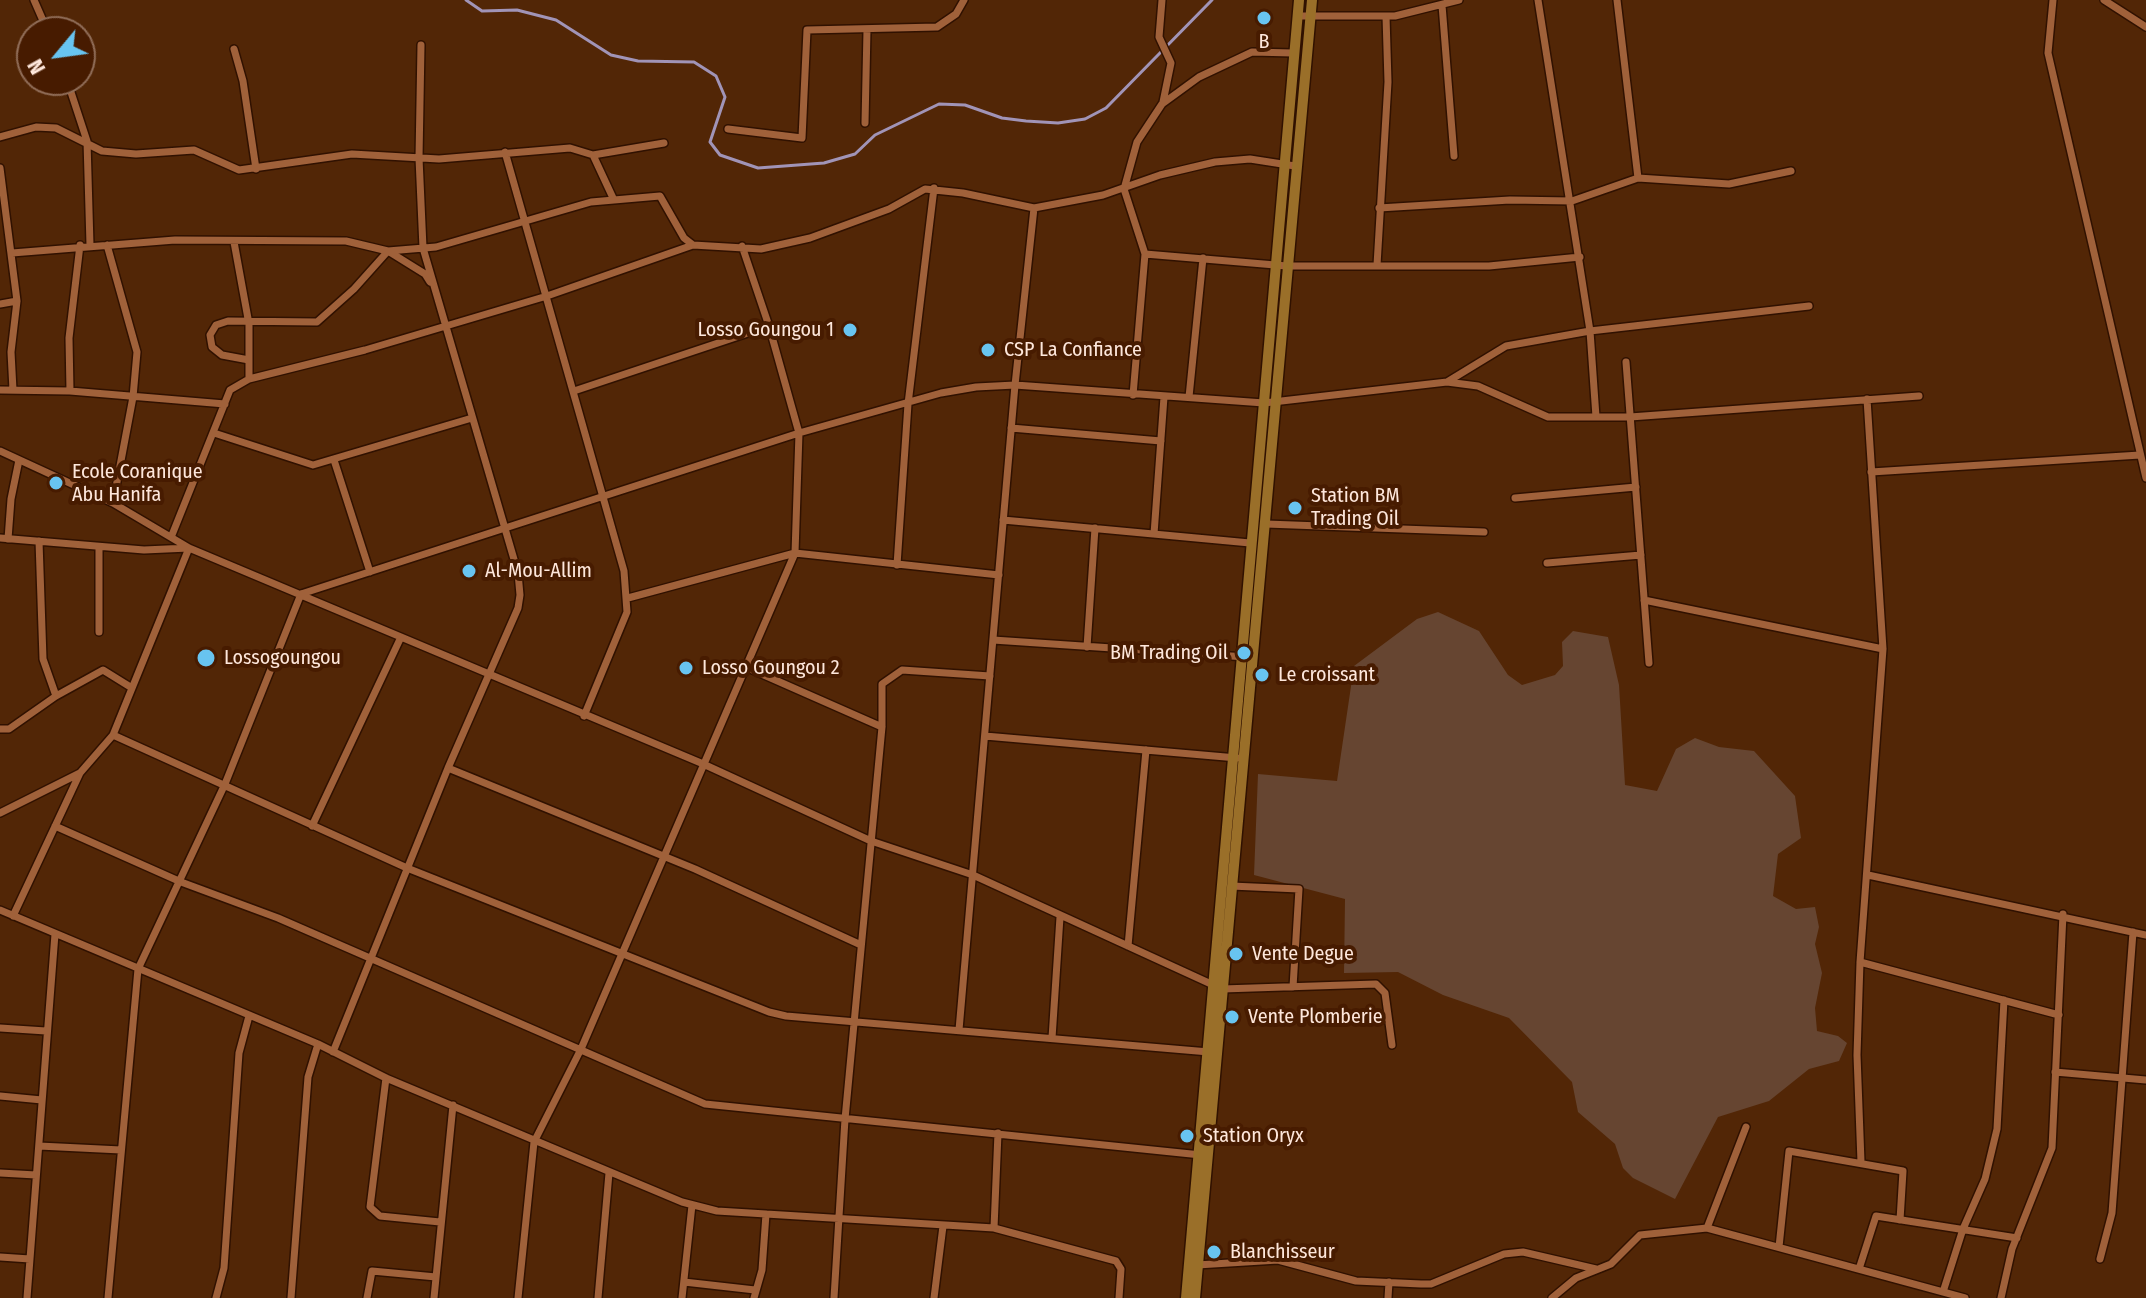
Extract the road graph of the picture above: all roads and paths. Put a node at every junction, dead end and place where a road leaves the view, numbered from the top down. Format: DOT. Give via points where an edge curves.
graph roads {
  1 [pos="964,0"];
  2 [pos="1162,0"];
  3 [pos="1299,0"];
  4 [pos="1312,0"];
  5 [pos="1459,0"];
  6 [pos="1538,0"];
  7 [pos="1617,0"];
  8 [pos="2053,0"];
  9 [pos="2104,0"];
  10 [pos="1442,5"];
  11 [pos="1297,16"];
  12 [pos="1386,16"];
  13 [pos="1310,18"];
  14 [pos="2146,27"];
  15 [pos="867,30"];
  16 [pos="421,45"];
  17 [pos="234,49"];
  18 [pos="1293,53"];
  19 [pos="72,96"];
  20 [pos="1162,104"];
  21 [pos="865,123"];
  22 [pos="728,129"];
  23 [pos="0,137"];
  24 [pos="87,141"];
  25 [pos="664,143"];
  26 [pos="505,152"];
  27 [pos="593,155"];
  28 [pos="1454,156"];
  29 [pos="419,158"];
  30 [pos="1283,164"];
  31 [pos="1295,166"];
  32 [pos="0,168"];
  33 [pos="256,169"];
  34 [pos="1791,171"];
  35 [pos="1638,178"];
  36 [pos="934,188"];
  37 [pos="1124,189"];
  38 [pos="613,198"];
  39 [pos="1572,201"];
  40 [pos="1034,208"];
  41 [pos="1379,208"];
  42 [pos="526,223"];
  43 [pos="4,236"];
  44 [pos="234,242"];
  45 [pos="80,245"];
  46 [pos="90,245"];
  47 [pos="107,245"];
  48 [pos="693,245"];
  49 [pos="742,246"];
  50 [pos="423,248"];
  51 [pos="388,251"];
  52 [pos="12,253"];
  53 [pos="1145,254"];
  54 [pos="1580,257"];
  55 [pos="1203,258"];
  56 [pos="1275,264"];
  57 [pos="1377,265"];
  58 [pos="1287,266"];
  59 [pos="434,287"];
  60 [pos="547,296"];
  61 [pos="17,301"];
  62 [pos="0,304"];
  63 [pos="1809,306"];
  64 [pos="249,324"];
  65 [pos="446,326"];
  66 [pos="769,326"];
  67 [pos="1590,331"];
  68 [pos="249,360"];
  69 [pos="1626,362"];
  70 [pos="249,379"];
  71 [pos="1447,382"];
  72 [pos="1015,385"];
  73 [pos="0,390"];
  74 [pos="13,390"];
  75 [pos="70,391"];
  76 [pos="574,391"];
  77 [pos="1133,395"];
  78 [pos="1919,396"];
  79 [pos="133,397"];
  80 [pos="1164,397"];
  81 [pos="1189,397"];
  82 [pos="1867,399"];
  83 [pos="1278,402"];
  84 [pos="1264,403"];
  85 [pos="225,404"];
  86 [pos="908,404"];
  87 [pos="1596,417"];
  88 [pos="1630,417"];
  89 [pos="472,418"];
  90 [pos="1011,428"];
  91 [pos="214,433"];
  92 [pos="799,433"];
  93 [pos="1161,441"];
  94 [pos="0,451"];
  95 [pos="2140,455"];
  96 [pos="19,460"];
  97 [pos="334,460"];
  98 [pos="1871,472"];
  99 [pos="2146,478"];
  100 [pos="1636,487"];
  101 [pos="604,496"];
  102 [pos="1515,498"];
  103 [pos="113,503"];
  104 [pos="1003,520"];
  105 [pos="1266,524"];
  106 [pos="1095,528"];
  107 [pos="504,529"];
  108 [pos="1484,532"];
  109 [pos="1154,534"];
  110 [pos="172,535"];
  111 [pos="4,539"];
  112 [pos="39,541"];
  113 [pos="1250,543"];
  114 [pos="99,548"];
  115 [pos="189,548"];
  116 [pos="795,553"];
  117 [pos="1641,555"];
  118 [pos="1547,563"];
  119 [pos="897,565"];
  120 [pos="370,572"];
  121 [pos="999,575"];
  122 [pos="301,594"];
  123 [pos="628,598"];
  124 [pos="1644,600"];
  125 [pos="99,632"];
  126 [pos="401,637"];
  127 [pos="993,640"];
  128 [pos="1087,647"];
  129 [pos="1883,649"];
  130 [pos="1240,656"];
  131 [pos="1253,658"];
  132 [pos="1649,663"];
  133 [pos="748,668"];
  134 [pos="489,676"];
  135 [pos="990,676"];
  136 [pos="132,688"];
  137 [pos="56,696"];
  138 [pos="584,716"];
  139 [pos="882,727"];
  140 [pos="0,729"];
  141 [pos="113,735"];
  142 [pos="985,736"];
  143 [pos="1146,750"];
  144 [pos="1236,758"];
  145 [pos="701,763"];
  146 [pos="448,768"];
  147 [pos="80,773"];
  148 [pos="225,784"];
  149 [pos="0,813"];
  150 [pos="55,826"];
  151 [pos="312,826"];
  152 [pos="871,841"];
  153 [pos="663,857"];
  154 [pos="407,868"];
  155 [pos="973,875"];
  156 [pos="1868,875"];
  157 [pos="181,882"];
  158 [pos="1231,886"];
  159 [pos="0,910"];
  160 [pos="2063,914"];
  161 [pos="13,916"];
  162 [pos="1060,917"];
  163 [pos="2133,932"];
  164 [pos="55,934"];
  165 [pos="2146,935"];
  166 [pos="861,945"];
  167 [pos="1128,946"];
  168 [pos="622,954"];
  169 [pos="370,959"];
  170 [pos="1860,962"];
  171 [pos="138,969"];
  172 [pos="1212,982"];
  173 [pos="1293,987"];
  174 [pos="1222,989"];
  175 [pos="2004,1000"];
  176 [pos="2059,1015"];
  177 [pos="249,1016"];
  178 [pos="855,1021"];
  179 [pos="0,1028"];
  180 [pos="959,1030"];
  181 [pos="46,1031"];
  182 [pos="1052,1038"];
  183 [pos="318,1044"];
  184 [pos="1392,1045"];
  185 [pos="581,1049"];
  186 [pos="333,1052"];
  187 [pos="1211,1054"];
  188 [pos="2055,1072"];
  189 [pos="386,1078"];
  190 [pos="2122,1078"];
  191 [pos="2146,1080"];
  192 [pos="0,1096"];
  193 [pos="42,1100"];
  194 [pos="453,1105"];
  195 [pos="845,1119"];
  196 [pos="1746,1127"];
  197 [pos="998,1133"];
  198 [pos="534,1142"];
  199 [pos="39,1146"];
  200 [pos="121,1150"];
  201 [pos="1203,1155"];
  202 [pos="1861,1162"];
  203 [pos="0,1173"];
  204 [pos="609,1173"];
  205 [pos="36,1175"];
  206 [pos="692,1205"];
  207 [pos="766,1214"];
  208 [pos="840,1218"];
  209 [pos="1900,1220"];
  210 [pos="440,1222"];
  211 [pos="943,1226"];
  212 [pos="994,1228"];
  213 [pos="1707,1228"];
  214 [pos="1963,1229"];
  215 [pos="2017,1238"];
  216 [pos="1779,1247"];
  217 [pos="0,1257"];
  218 [pos="30,1259"];
  219 [pos="2100,1259"];
  220 [pos="1197,1265"];
  221 [pos="1598,1269"];
  222 [pos="1859,1269"];
  223 [pos="436,1277"];
  224 [pos="684,1282"];
  225 [pos="1389,1282"];
  226 [pos="1943,1292"];
  227 [pos="754,1294"];
  228 [pos="27,1298"];
  229 [pos="108,1298"];
  230 [pos="216,1298"];
  231 [pos="291,1298"];
  232 [pos="367,1298"];
  233 [pos="434,1298"];
  234 [pos="518,1298"];
  235 [pos="598,1298"];
  236 [pos="682,1298"];
  237 [pos="834,1298"];
  238 [pos="934,1298"];
  239 [pos="1119,1298"];
  240 [pos="1186,1298"];
  241 [pos="1195,1298"];
  242 [pos="1388,1298"];
  243 [pos="1552,1298"];
  244 [pos="1965,1298"];
  245 [pos="2001,1298"];
  1 -- 15 [label="street" via="956,14 937,27"];
  2 -- 20 [label="street" via="1159,37 1171,63"];
  3 -- 11 [label="main road"];
  4 -- 13 [label="main road"];
  5 -- 10 [label="street"];
  6 -- 39 [label="street"];
  7 -- 35 [label="street"];
  8 -- 95 [label="street" via="2048,53"];
  9 -- 14 [label="street"];
  10 -- 12 [label="street"];
  10 -- 28 [label="street"];
  11 -- 13 [label="street"];
  11 -- 18 [label="main road"];
  12 -- 13 [label="street"];
  12 -- 41 [label="street" via="1388,82"];
  13 -- 31 [label="main road"];
  15 -- 21 [label="street"];
  15 -- 22 [label="street" via="807,30 802,138"];
  16 -- 29 [label="street"];
  17 -- 33 [label="street"];
  18 -- 20 [label="street" via="1252,52 1199,77"];
  18 -- 30 [label="main road"];
  19 -- 24 [label="street"];
  20 -- 37 [label="street" via="1137,142"];
  23 -- 24 [label="street" via="36,127 56,128"];
  24 -- 33 [label="street" via="102,151 136,154 194,150 239,170"];
  24 -- 46 [label="street"];
  25 -- 27 [label="street"];
  26 -- 27 [label="street" via="570,148"];
  26 -- 29 [label="street"];
  26 -- 42 [label="street"];
  27 -- 38 [label="street"];
  29 -- 33 [label="street" via="352,154"];
  29 -- 50 [label="street"];
  30 -- 31 [label="street"];
  30 -- 37 [label="street" via="1250,159 1215,162"];
  30 -- 56 [label="main road"];
  31 -- 58 [label="main road"];
  32 -- 43 [label="street"];
  34 -- 35 [label="street" via="1729,184"];
  35 -- 39 [label="street"];
  36 -- 40 [label="street"];
  36 -- 49 [label="street" via="810,238 761,249"];
  36 -- 86 [label="street"];
  37 -- 40 [label="street"];
  37 -- 53 [label="street"];
  38 -- 42 [label="street"];
  38 -- 48 [label="street" via="660,196"];
  39 -- 41 [label="street"];
  39 -- 54 [label="street"];
  40 -- 72 [label="street"];
  41 -- 57 [label="street"];
  42 -- 50 [label="street"];
  42 -- 60 [label="street"];
  43 -- 52 [label="street"];
  44 -- 47 [label="street"];
  44 -- 51 [label="street" via="346,241"];
  44 -- 64 [label="street"];
  45 -- 46 [label="street"];
  45 -- 52 [label="street"];
  45 -- 75 [label="street" via="69,338"];
  46 -- 47 [label="street"];
  47 -- 79 [label="street" via="137,352"];
  48 -- 49 [label="street"];
  48 -- 60 [label="street"];
  49 -- 66 [label="street"];
  50 -- 51 [label="street"];
  50 -- 59 [label="street"];
  51 -- 59 [label="street" via="425,274"];
  51 -- 64 [label="street" via="317,322"];
  52 -- 61 [label="street"];
  53 -- 55 [label="street"];
  53 -- 77 [label="street"];
  54 -- 57 [label="street" via="1489,266"];
  54 -- 67 [label="street"];
  55 -- 56 [label="street"];
  55 -- 81 [label="street"];
  56 -- 58 [label="street"];
  56 -- 84 [label="main road"];
  57 -- 58 [label="street"];
  58 -- 83 [label="main road"];
  59 -- 65 [label="street"];
  60 -- 65 [label="street"];
  60 -- 76 [label="street"];
  61 -- 62 [label="street"];
  61 -- 74 [label="street"];
  63 -- 67 [label="street"];
  64 -- 68 [label="street"];
  64 -- 68 [label="street" via="221,322 210,341 222,355"];
  65 -- 70 [label="street"];
  65 -- 89 [label="street"];
  66 -- 76 [label="street"];
  66 -- 92 [label="street"];
  67 -- 71 [label="street" via="1506,346"];
  67 -- 87 [label="street"];
  68 -- 70 [label="street"];
  69 -- 88 [label="street"];
  70 -- 85 [label="street" via="230,390"];
  71 -- 83 [label="street"];
  71 -- 87 [label="street" via="1478,386 1548,417"];
  72 -- 77 [label="street"];
  72 -- 86 [label="street" via="941,393"];
  72 -- 90 [label="street"];
  73 -- 74 [label="street"];
  74 -- 75 [label="street"];
  75 -- 79 [label="street"];
  76 -- 101 [label="street"];
  77 -- 80 [label="street"];
  78 -- 82 [label="street"];
  79 -- 85 [label="street"];
  79 -- 103 [label="street"];
  80 -- 81 [label="street"];
  80 -- 93 [label="street"];
  81 -- 84 [label="street"];
  82 -- 88 [label="street"];
  82 -- 98 [label="street"];
  83 -- 84 [label="street"];
  83 -- 105 [label="main road"];
  84 -- 113 [label="main road"];
  85 -- 91 [label="street"];
  86 -- 92 [label="street"];
  86 -- 119 [label="street"];
  87 -- 88 [label="street"];
  88 -- 100 [label="street"];
  89 -- 97 [label="street"];
  89 -- 107 [label="street"];
  90 -- 93 [label="street"];
  90 -- 104 [label="street"];
  91 -- 97 [label="street" via="303,463"];
  91 -- 110 [label="street"];
  92 -- 101 [label="street"];
  92 -- 116 [label="street"];
  93 -- 109 [label="street"];
  94 -- 96 [label="street"];
  95 -- 98 [label="street"];
  95 -- 99 [label="street"];
  96 -- 103 [label="street"];
  96 -- 111 [label="street"];
  97 -- 120 [label="street"];
  98 -- 129 [label="street"];
  100 -- 102 [label="street"];
  100 -- 117 [label="street"];
  101 -- 107 [label="street"];
  101 -- 123 [label="street"];
  103 -- 110 [label="street"];
  104 -- 106 [label="street"];
  104 -- 121 [label="street"];
  105 -- 108 [label="street"];
  105 -- 131 [label="main road"];
  106 -- 109 [label="street"];
  106 -- 128 [label="street"];
  107 -- 120 [label="street"];
  107 -- 134 [label="street" via="520,595"];
  109 -- 113 [label="street"];
  110 -- 115 [label="street"];
  111 -- 112 [label="street"];
  112 -- 114 [label="street"];
  112 -- 137 [label="street" via="43,659"];
  113 -- 130 [label="main road"];
  114 -- 115 [label="street"];
  114 -- 125 [label="street"];
  115 -- 122 [label="street"];
  115 -- 136 [label="street"];
  116 -- 119 [label="street"];
  116 -- 123 [label="street"];
  116 -- 133 [label="street"];
  117 -- 118 [label="street"];
  117 -- 124 [label="street"];
  119 -- 121 [label="street"];
  120 -- 122 [label="street"];
  121 -- 127 [label="street"];
  122 -- 126 [label="street"];
  122 -- 148 [label="street"];
  123 -- 138 [label="street" via="622,627"];
  124 -- 129 [label="street"];
  124 -- 132 [label="street"];
  126 -- 134 [label="street"];
  126 -- 151 [label="street"];
  127 -- 128 [label="street"];
  127 -- 135 [label="street"];
  128 -- 130 [label="street"];
  129 -- 156 [label="street"];
  130 -- 131 [label="street"];
  130 -- 144 [label="main road"];
  131 -- 144 [label="main road"];
  133 -- 139 [label="street"];
  133 -- 145 [label="street"];
  134 -- 138 [label="street"];
  134 -- 146 [label="street"];
  135 -- 139 [label="street" via="895,673 882,684"];
  135 -- 142 [label="street"];
  136 -- 137 [label="street" via="103,670"];
  136 -- 141 [label="street"];
  137 -- 140 [label="street"];
  138 -- 145 [label="street"];
  139 -- 152 [label="street"];
  141 -- 147 [label="street"];
  141 -- 148 [label="street"];
  142 -- 143 [label="street"];
  142 -- 155 [label="street"];
  143 -- 144 [label="street"];
  143 -- 167 [label="street"];
  144 -- 158 [label="main road"];
  144 -- 172 [label="main road"];
  145 -- 152 [label="street"];
  145 -- 153 [label="street"];
  146 -- 153 [label="street"];
  146 -- 154 [label="street"];
  147 -- 149 [label="street"];
  147 -- 150 [label="street"];
  148 -- 151 [label="street"];
  148 -- 157 [label="street"];
  150 -- 157 [label="street"];
  150 -- 161 [label="street"];
  151 -- 154 [label="street"];
  152 -- 155 [label="street"];
  152 -- 166 [label="street"];
  153 -- 166 [label="street"];
  153 -- 168 [label="street"];
  154 -- 168 [label="street"];
  154 -- 169 [label="street"];
  155 -- 162 [label="street"];
  155 -- 180 [label="street"];
  156 -- 160 [label="street"];
  156 -- 170 [label="street"];
  157 -- 169 [label="street"];
  157 -- 171 [label="street"];
  158 -- 173 [label="street" via="1299,889"];
  158 -- 174 [label="main road"];
  159 -- 161 [label="street"];
  160 -- 163 [label="street"];
  160 -- 176 [label="street"];
  161 -- 164 [label="street"];
  162 -- 167 [label="street"];
  162 -- 182 [label="street"];
  163 -- 165 [label="street"];
  163 -- 190 [label="street"];
  164 -- 171 [label="street"];
  164 -- 181 [label="street"];
  166 -- 178 [label="street"];
  167 -- 172 [label="street"];
  168 -- 178 [label="street" via="769,1012"];
  168 -- 185 [label="street"];
  169 -- 185 [label="street"];
  169 -- 186 [label="street"];
  170 -- 175 [label="street"];
  170 -- 202 [label="street"];
  171 -- 177 [label="street"];
  171 -- 200 [label="street"];
  172 -- 174 [label="street"];
  172 -- 187 [label="main road"];
  173 -- 174 [label="street"];
  173 -- 184 [label="street" via="1361,982 1381,986"];
  174 -- 187 [label="main road"];
  175 -- 176 [label="street"];
  175 -- 214 [label="street" via="1997,1129 1985,1179"];
  176 -- 188 [label="street"];
  177 -- 183 [label="street"];
  177 -- 230 [label="street" via="239,1053 224,1268"];
  178 -- 180 [label="street"];
  178 -- 195 [label="street"];
  179 -- 181 [label="street"];
  180 -- 182 [label="street"];
  181 -- 193 [label="street"];
  182 -- 187 [label="street"];
  183 -- 186 [label="street"];
  183 -- 231 [label="street" via="308,1077"];
  185 -- 195 [label="street" via="705,1104"];
  185 -- 198 [label="street"];
  186 -- 189 [label="street"];
  187 -- 201 [label="main road"];
  188 -- 190 [label="street"];
  188 -- 215 [label="street" via="2052,1148"];
  189 -- 194 [label="street"];
  189 -- 210 [label="street" via="370,1207 380,1216"];
  190 -- 191 [label="street"];
  190 -- 219 [label="street" via="2112,1213"];
  192 -- 193 [label="street"];
  193 -- 199 [label="street"];
  194 -- 198 [label="street"];
  194 -- 210 [label="street"];
  195 -- 197 [label="street"];
  195 -- 208 [label="street"];
  196 -- 213 [label="street"];
  197 -- 201 [label="street"];
  197 -- 212 [label="street"];
  198 -- 204 [label="street"];
  198 -- 234 [label="street"];
  199 -- 200 [label="street"];
  199 -- 205 [label="street"];
  200 -- 229 [label="street"];
  201 -- 220 [label="main road"];
  201 -- 240 [label="main road"];
  202 -- 209 [label="street" via="1903,1171"];
  202 -- 216 [label="street" via="1789,1151"];
  203 -- 205 [label="street"];
  204 -- 206 [label="street"];
  204 -- 235 [label="street"];
  205 -- 218 [label="street"];
  206 -- 207 [label="street"];
  206 -- 224 [label="street"];
  207 -- 208 [label="street"];
  207 -- 227 [label="street" via="762,1270"];
  208 -- 211 [label="street"];
  208 -- 237 [label="street"];
  209 -- 214 [label="street"];
  209 -- 222 [label="street" via="1876,1216"];
  210 -- 223 [label="street"];
  211 -- 212 [label="street"];
  211 -- 238 [label="street"];
  212 -- 239 [label="street" via="1116,1261 1121,1269"];
  213 -- 216 [label="street"];
  213 -- 221 [label="street" via="1645,1233 1621,1257"];
  214 -- 215 [label="street"];
  214 -- 226 [label="street"];
  215 -- 245 [label="street"];
  216 -- 222 [label="street"];
  217 -- 218 [label="street"];
  218 -- 228 [label="street"];
  220 -- 225 [label="street" via="1278,1260 1343,1278"];
  220 -- 241 [label="main road"];
  221 -- 225 [label="street" via="1523,1252 1431,1284"];
  221 -- 243 [label="street" via="1565,1284"];
  222 -- 226 [label="street"];
  223 -- 232 [label="street" via="372,1271"];
  223 -- 233 [label="street"];
  224 -- 227 [label="street"];
  224 -- 236 [label="street"];
  225 -- 242 [label="street"];
  226 -- 244 [label="street"];
}
